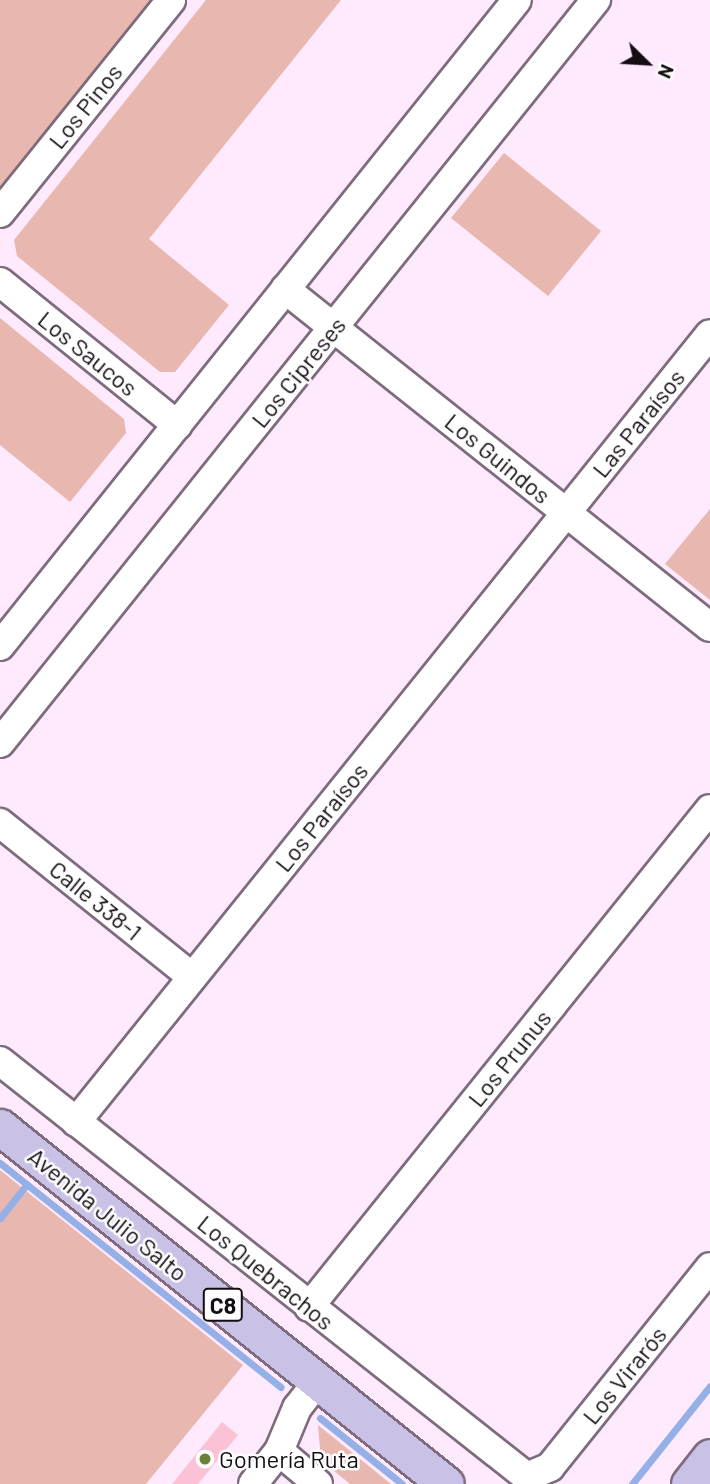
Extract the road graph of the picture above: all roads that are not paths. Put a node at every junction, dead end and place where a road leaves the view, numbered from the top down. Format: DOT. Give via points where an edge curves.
graph roads {
  1 [pos="171,0"];
  2 [pos="517,0"];
  3 [pos="596,0"];
  4 [pos="0,213"];
  5 [pos="0,282"];
  6 [pos="285,289"];
  7 [pos="334,327"];
  8 [pos="710,334"];
  9 [pos="177,425"];
  10 [pos="566,513"];
  11 [pos="710,627"];
  12 [pos="0,646"];
  13 [pos="0,743"];
  14 [pos="710,809"];
  15 [pos="0,823"];
  16 [pos="192,977"];
  17 [pos="0,1061"];
  18 [pos="76,1122"];
  19 [pos="0,1127"];
  20 [pos="710,1267"];
  21 [pos="309,1307"];
  22 [pos="318,1381"];
  23 [pos="279,1451"];
  24 [pos="710,1457"];
  25 [pos="534,1477"];
  26 [pos="438,1482"];
  27 [pos="253,1484"];
  28 [pos="318,1484"];
  29 [pos="689,1484"];
  1 -- 4 [label="street, Los Pinos"];
  2 -- 6 [label="street"];
  3 -- 7 [label="street, Los Cipreses"];
  5 -- 9 [label="street, Los Saucos"];
  6 -- 7 [label="street, Los Guindos"];
  6 -- 9 [label="street"];
  7 -- 10 [label="street, Los Guindos"];
  7 -- 13 [label="street, Los Cipreses"];
  8 -- 10 [label="street, Las Paraísos"];
  9 -- 12 [label="street"];
  10 -- 11 [label="street, Los Guindos"];
  10 -- 16 [label="street, Los Paraísos"];
  14 -- 21 [label="street, Los Prunus"];
  15 -- 16 [label="street, Calle 338-1"];
  16 -- 18 [label="street, Los Paraísos"];
  17 -- 18 [label="street, Los Quebrachos"];
  18 -- 21 [label="street, Los Quebrachos"];
  19 -- 22 [label="main road, Avenida Julio Salto / C8"];
  20 -- 25 [label="street, Los Virarós" via="550,1467"];
  21 -- 25 [label="street, Los Quebrachos" via="515,1471"];
  22 -- 23 [label="street" via="297,1408"];
  22 -- 26 [label="main road, Avenida Julio Salto / C8"];
  23 -- 27 [label="street"];
  23 -- 28 [label="street"];
  24 -- 29 [label="main road"];
}
